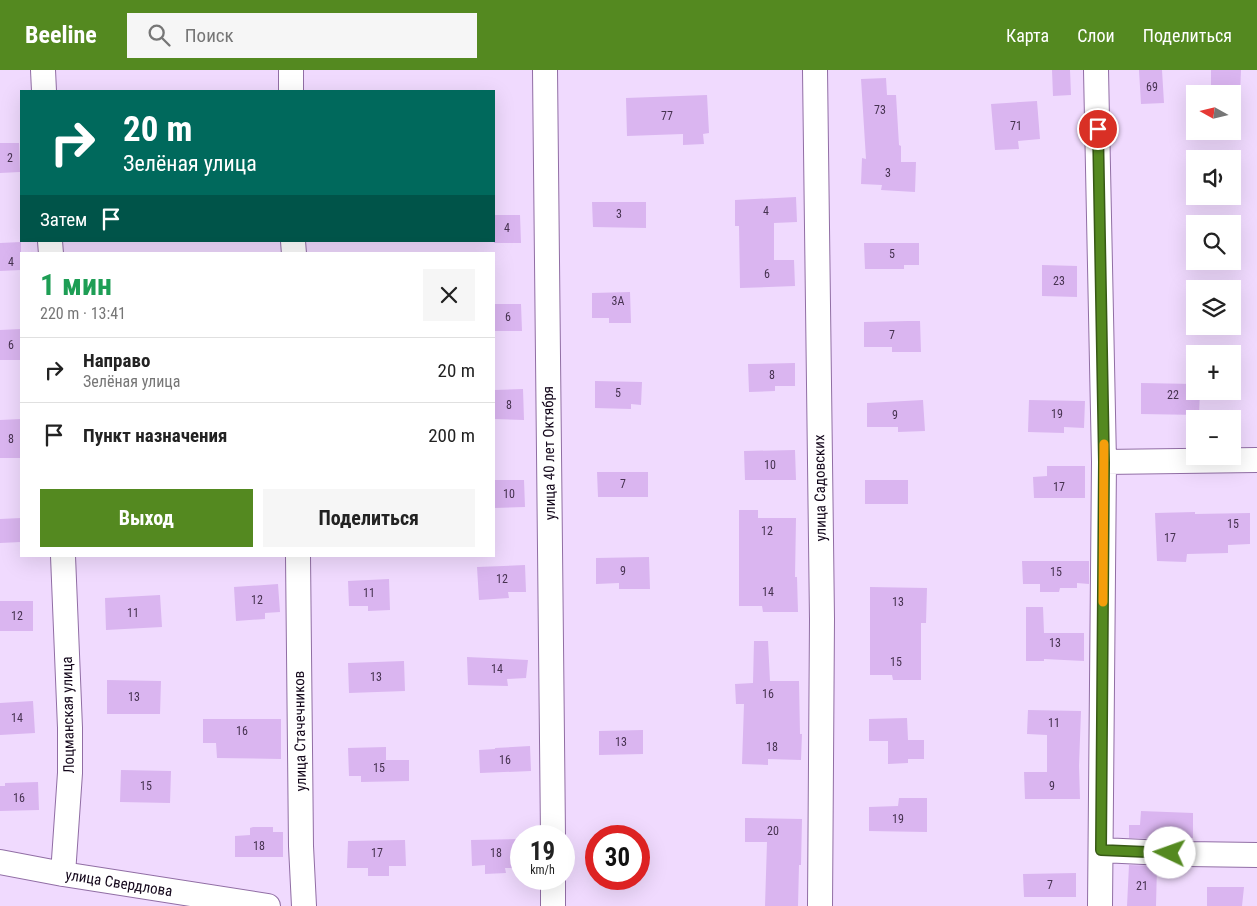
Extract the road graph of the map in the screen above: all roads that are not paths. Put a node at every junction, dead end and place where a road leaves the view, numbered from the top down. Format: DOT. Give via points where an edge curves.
graph roads {
  1 [pos="44,70"];
  2 [pos="291,70"];
  3 [pos="545,70"];
  4 [pos="815,70"];
  5 [pos="1096,70"];
  6 [pos="44,90"];
  7 [pos="291,90"];
  8 [pos="1257,460"];
  9 [pos="1104,462"];
  10 [pos="63,557"];
  11 [pos="298,557"];
  12 [pos="553,825"];
  13 [pos="1101,850"];
  14 [pos="1257,854"];
  15 [pos="0,862"];
  16 [pos="63,874"];
  17 [pos="553,890"];
  18 [pos="268,906"];
  19 [pos="304,906"];
  20 [pos="553,906"];
  21 [pos="820,906"];
  22 [pos="1100,906"];
  1 -- 6 [label="street"];
  2 -- 7 [label="street"];
  3 -- 12 [label="street, улица 40 лет Октября"];
  4 -- 21 [label="street, улица Садовских" via="822,619"];
  5 -- 9 [label="street"];
  8 -- 9 [label="street"];
  9 -- 13 [label="street"];
  10 -- 16 [label="street, Лоцманская улица" via="70,773"];
  11 -- 19 [label="street, улица Стачечников"];
  13 -- 14 [label="street"];
  13 -- 22 [label="street"];
  15 -- 16 [label="street, улица Свердлова"];
  16 -- 18 [label="street, улица Свердлова"];
  17 -- 20 [label="street"];
}
